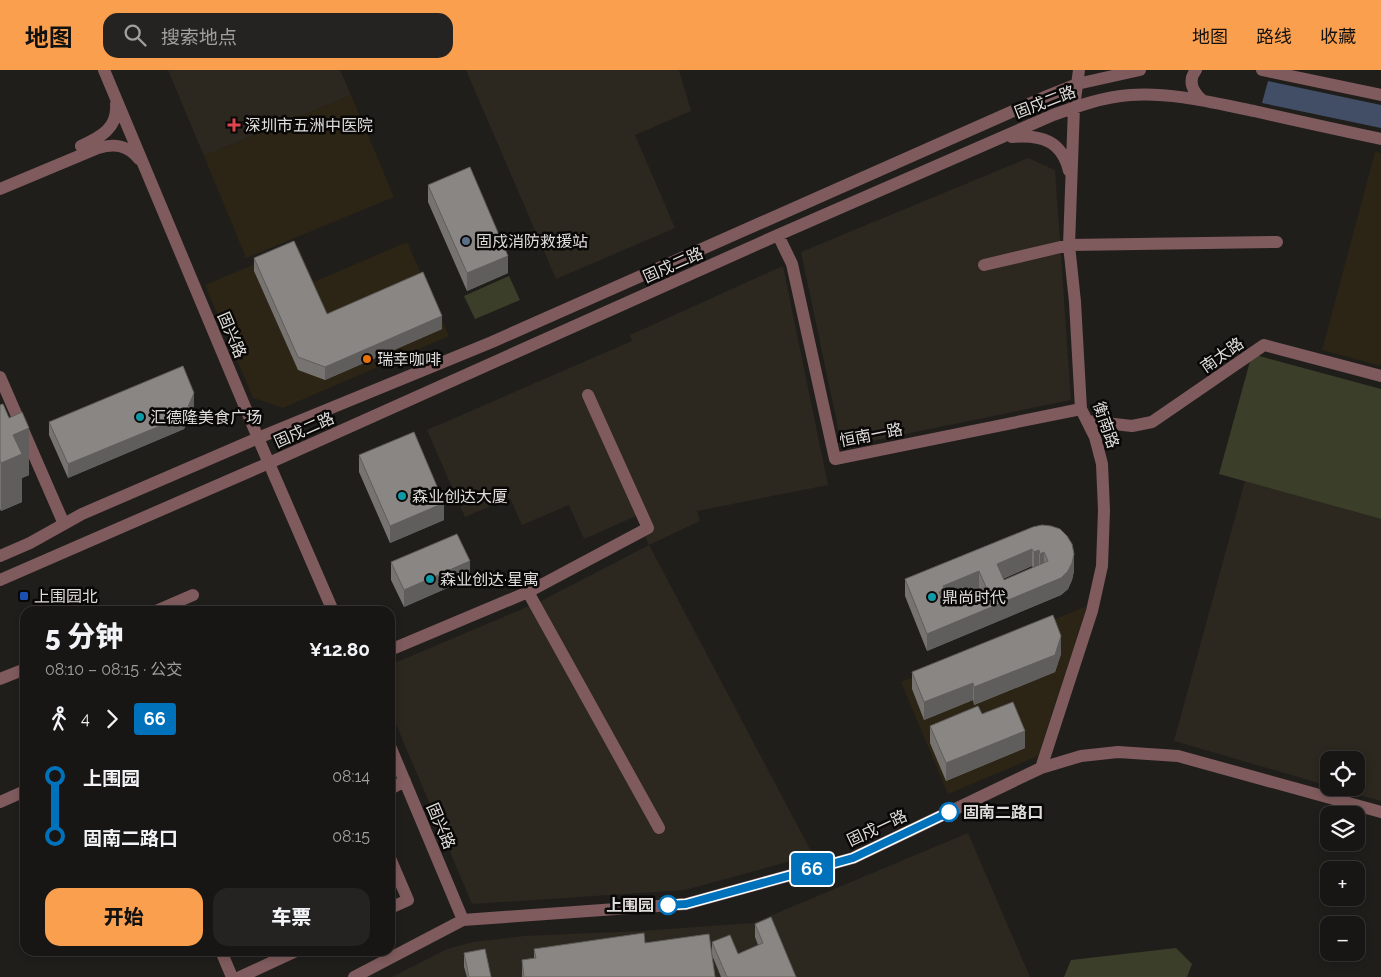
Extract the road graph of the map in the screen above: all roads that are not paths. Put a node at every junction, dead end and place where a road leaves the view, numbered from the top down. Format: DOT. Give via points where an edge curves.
graph roads {
  1 [pos="104,70"];
  2 [pos="1080,70"];
  3 [pos="1140,70"];
  4 [pos="1196,70"];
  5 [pos="1262,70"];
  6 [pos="1077,84"];
  7 [pos="1381,95"];
  8 [pos="115,96"];
  9 [pos="1202,100"];
  10 [pos="1074,107"];
  11 [pos="1381,139"];
  12 [pos="995,140"];
  13 [pos="144,166"];
  14 [pos="0,180"];
  15 [pos="1071,180"];
  16 [pos="0,189"];
  17 [pos="778,236"];
  18 [pos="1277,242"];
  19 [pos="1069,245"];
  20 [pos="984,265"];
  21 [pos="1381,376"];
  22 [pos="0,377"];
  23 [pos="588,395"];
  24 [pos="1081,409"];
  25 [pos="1088,421"];
  26 [pos="258,438"];
  27 [pos="269,463"];
  28 [pos="64,524"];
  29 [pos="0,556"];
  30 [pos="0,580"];
  31 [pos="528,592"];
  32 [pos="193,595"];
  33 [pos="168,606"];
  34 [pos="331,606"];
  35 [pos="395,648"];
  36 [pos="20,671"];
  37 [pos="0,679"];
  38 [pos="395,758"];
  39 [pos="1041,768"];
  40 [pos="405,781"];
  41 [pos="395,786"];
  42 [pos="20,793"];
  43 [pos="0,802"];
  44 [pos="1381,812"];
  45 [pos="659,828"];
  46 [pos="395,870"];
  47 [pos="395,906"];
  48 [pos="463,920"];
  49 [pos="223,956"];
  50 [pos="285,956"];
  51 [pos="394,956"];
  52 [pos="395,956"];
  53 [pos="232,977"];
  54 [pos="240,977"];
  55 [pos="354,977"];
  1 -- 8 [label="street, 固兴路"];
  2 -- 6 [label="street, 衡南路"];
  3 -- 6 [label="street, 固戍二路"];
  4 -- 9 [label="street" via="1191,80 1192,88"];
  5 -- 7 [label="street"];
  6 -- 10 [label="street, 衡南路"];
  6 -- 26 [label="street, 固戍二路" via="492,342"];
  8 -- 13 [label="street, 固兴路"];
  8 -- 14 [label="street" via="116,117 111,127 96,140"];
  9 -- 10 [label="street, 固戍二路" via="1130,95"];
  9 -- 11 [label="street, 固戍二路"];
  10 -- 12 [label="street, 固戍二路"];
  10 -- 15 [label="street, 衡南路"];
  12 -- 15 [label="street" via="1028,136 1050,142 1064,156"];
  12 -- 17 [label="street, 固戍二路"];
  13 -- 16 [label="street" via="130,150 109,145"];
  13 -- 26 [label="street, 固兴路"];
  15 -- 19 [label="street, 衡南路"];
  17 -- 24 [label="street, 恒南一路" via="792,264 835,459"];
  17 -- 27 [label="street, 固戍二路"];
  18 -- 19 [label="street"];
  19 -- 20 [label="street"];
  19 -- 24 [label="street, 衡南路"];
  21 -- 25 [label="street, 南太路" via="1264,345 1152,422 1132,426"];
  22 -- 28 [label="street"];
  23 -- 31 [label="street" via="648,528"];
  24 -- 25 [label="street, 衡南路"];
  25 -- 39 [label="street, 衡南路" via="1096,437 1102,464 1102,566 1092,611"];
  26 -- 27 [label="street, 固兴路"];
  26 -- 28 [label="street, 固戍二路"];
  27 -- 30 [label="street, 固戍二路"];
  27 -- 34 [label="street, 固兴路"];
  28 -- 29 [label="street, 固戍二路"];
  31 -- 35 [label="street"];
  31 -- 45 [label="street"];
  32 -- 33 [label="street"];
  36 -- 37 [label="street"];
  38 -- 40 [label="street, 固兴路"];
  39 -- 44 [label="street, 固戍一路" via="1081,756 1118,752 1178,756"];
  39 -- 48 [label="street, 固戍一路" via="853,858 686,904"];
  40 -- 41 [label="street"];
  40 -- 48 [label="street, 固兴路"];
  42 -- 43 [label="street"];
  46 -- 47 [label="street" via="408,900"];
  48 -- 52 [label="street, 固戍一路"];
  49 -- 53 [label="street"];
  50 -- 54 [label="street"];
  51 -- 55 [label="street, 固戍一路"];
}
